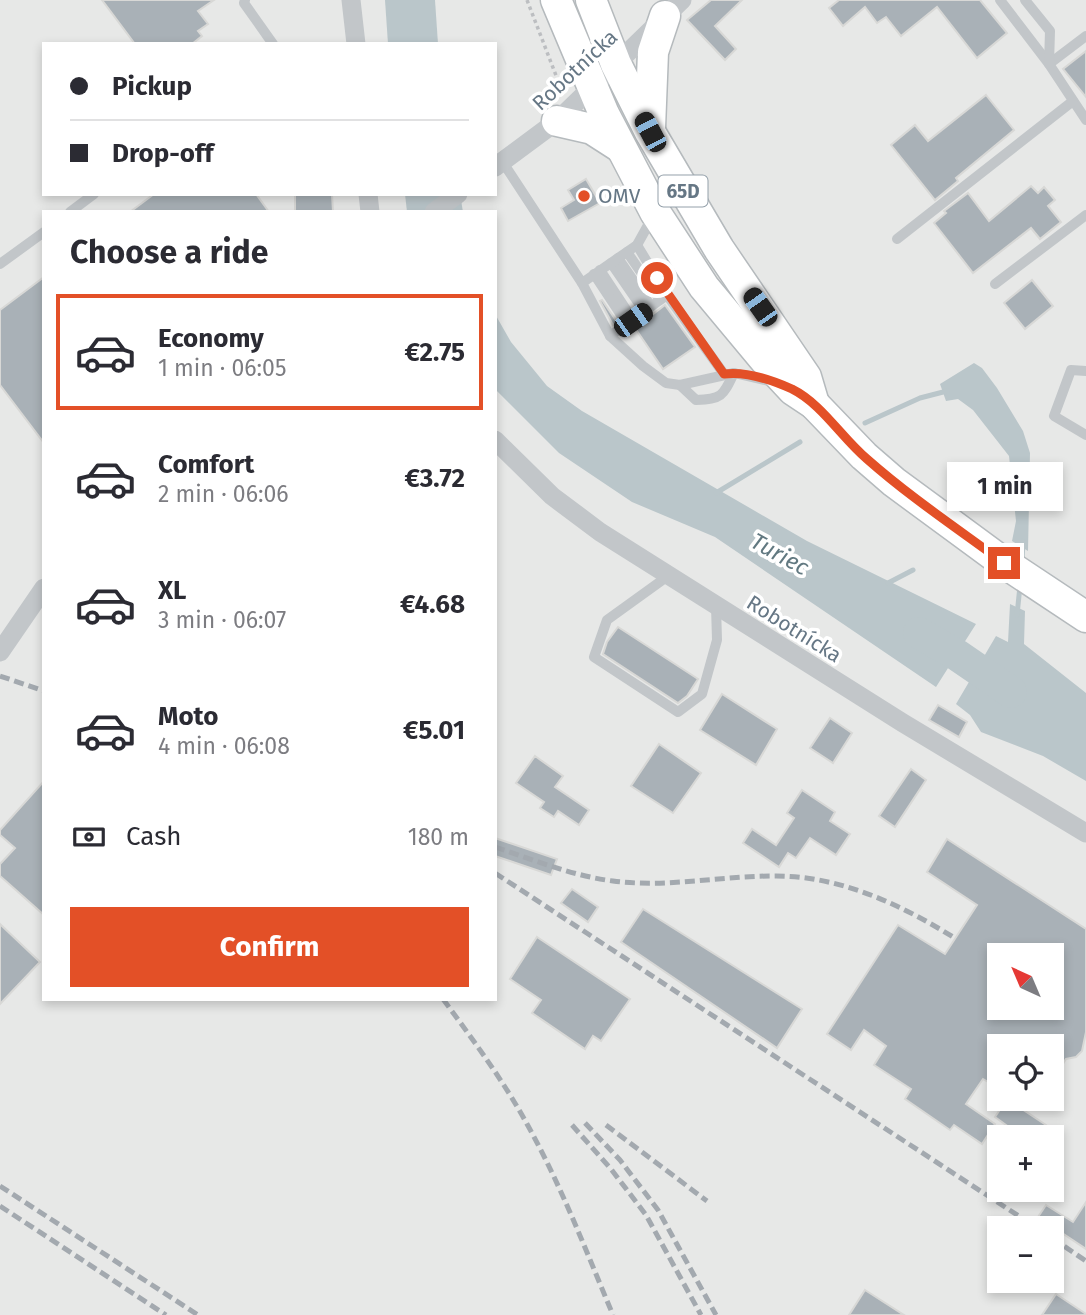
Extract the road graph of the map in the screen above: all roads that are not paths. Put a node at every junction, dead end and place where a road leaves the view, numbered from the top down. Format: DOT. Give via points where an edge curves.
graph roads {
  1 [pos="245,0"];
  2 [pos="351,0"];
  3 [pos="556,0"];
  4 [pos="591,0"];
  5 [pos="1000,0"];
  6 [pos="1026,0"];
  7 [pos="673,8"];
  8 [pos="1086,36"];
  9 [pos="272,42"];
  10 [pos="356,42"];
  11 [pos="616,64"];
  12 [pos="1049,64"];
  13 [pos="592,87"];
  14 [pos="1073,101"];
  15 [pos="1086,120"];
  16 [pos="557,121"];
  17 [pos="650,132"];
  18 [pos="620,148"];
  19 [pos="499,164"];
  20 [pos="91,196"];
  21 [pos="455,196"];
  22 [pos="74,210"];
  23 [pos="437,210"];
  24 [pos="655,212"];
  25 [pos="1086,215"];
  26 [pos="42,233"];
  27 [pos="897,239"];
  28 [pos="636,245"];
  29 [pos="627,251"];
  30 [pos="614,260"];
  31 [pos="0,264"];
  32 [pos="597,272"];
  33 [pos="582,283"];
  34 [pos="995,284"];
  35 [pos="664,297"];
  36 [pos="648,309"];
  37 [pos="630,322"];
  38 [pos="610,336"];
  39 [pos="1086,371"];
  40 [pos="729,374"];
  41 [pos="680,385"];
  42 [pos="804,397"];
  43 [pos="1086,435"];
  44 [pos="497,442"];
  45 [pos="668,576"];
  46 [pos="42,591"];
  47 [pos="716,606"];
  48 [pos="1086,617"];
  49 [pos="0,652"];
  50 [pos="1086,833"];
  1 -- 9 [label="lane"];
  2 -- 10 [label="street"];
  3 -- 13 [label="main road, 65D"];
  4 -- 11 [label="main road, 65D"];
  5 -- 12 [label="lane"];
  6 -- 12 [label="lane" via="1050,32"];
  7 -- 11 [label="street, Robotnícka"];
  7 -- 17 [label="main road" via="653,52"];
  8 -- 12 [label="lane"];
  11 -- 13 [label="street, Robotnícka"];
  11 -- 17 [label="main road, 65D"];
  12 -- 14 [label="lane"];
  13 -- 16 [label="street, Robotnícka"];
  13 -- 18 [label="main road, 65D"];
  14 -- 15 [label="lane"];
  14 -- 27 [label="lane"];
  16 -- 18 [label="main road" via="592,129"];
  16 -- 19 [label="street, Robotnícka"];
  17 -- 42 [label="main road, 65D" via="719,249 806,377"];
  18 -- 24 [label="main road, 65D"];
  19 -- 33 [label="lane"];
  20 -- 22 [label="lane"];
  21 -- 23 [label="street"];
  24 -- 28 [label="lane"];
  24 -- 42 [label="main road, 65D" via="705,287 764,359"];
  25 -- 34 [label="lane"];
  26 -- 31 [label="lane"];
  28 -- 29 [label="lane"];
  28 -- 35 [label="lane"];
  29 -- 30 [label="lane"];
  29 -- 35 [label="lane"];
  30 -- 32 [label="lane"];
  30 -- 36 [label="lane"];
  32 -- 33 [label="lane"];
  32 -- 37 [label="lane"];
  33 -- 38 [label="lane"];
  35 -- 36 [label="lane"];
  35 -- 40 [label="lane"];
  36 -- 37 [label="lane"];
  37 -- 38 [label="lane"];
  38 -- 41 [label="lane" via="666,383"];
  39 -- 43 [label="lane" via="1071,370 1054,416"];
  40 -- 41 [label="lane"];
  40 -- 41 [label="lane" via="724,393 713,399 696,400"];
  40 -- 42 [label="lane" via="764,379"];
  42 -- 48 [label="main road, 65D" via="894,482"];
  44 -- 45 [label="street, Robotnícka" via="552,496"];
  45 -- 47 [label="street, Robotnícka"];
  45 -- 47 [label="lane" via="607,620 594,657 678,712 702,694 717,640"];
  46 -- 49 [label="street"];
  47 -- 50 [label="street, Robotnícka"];
}
